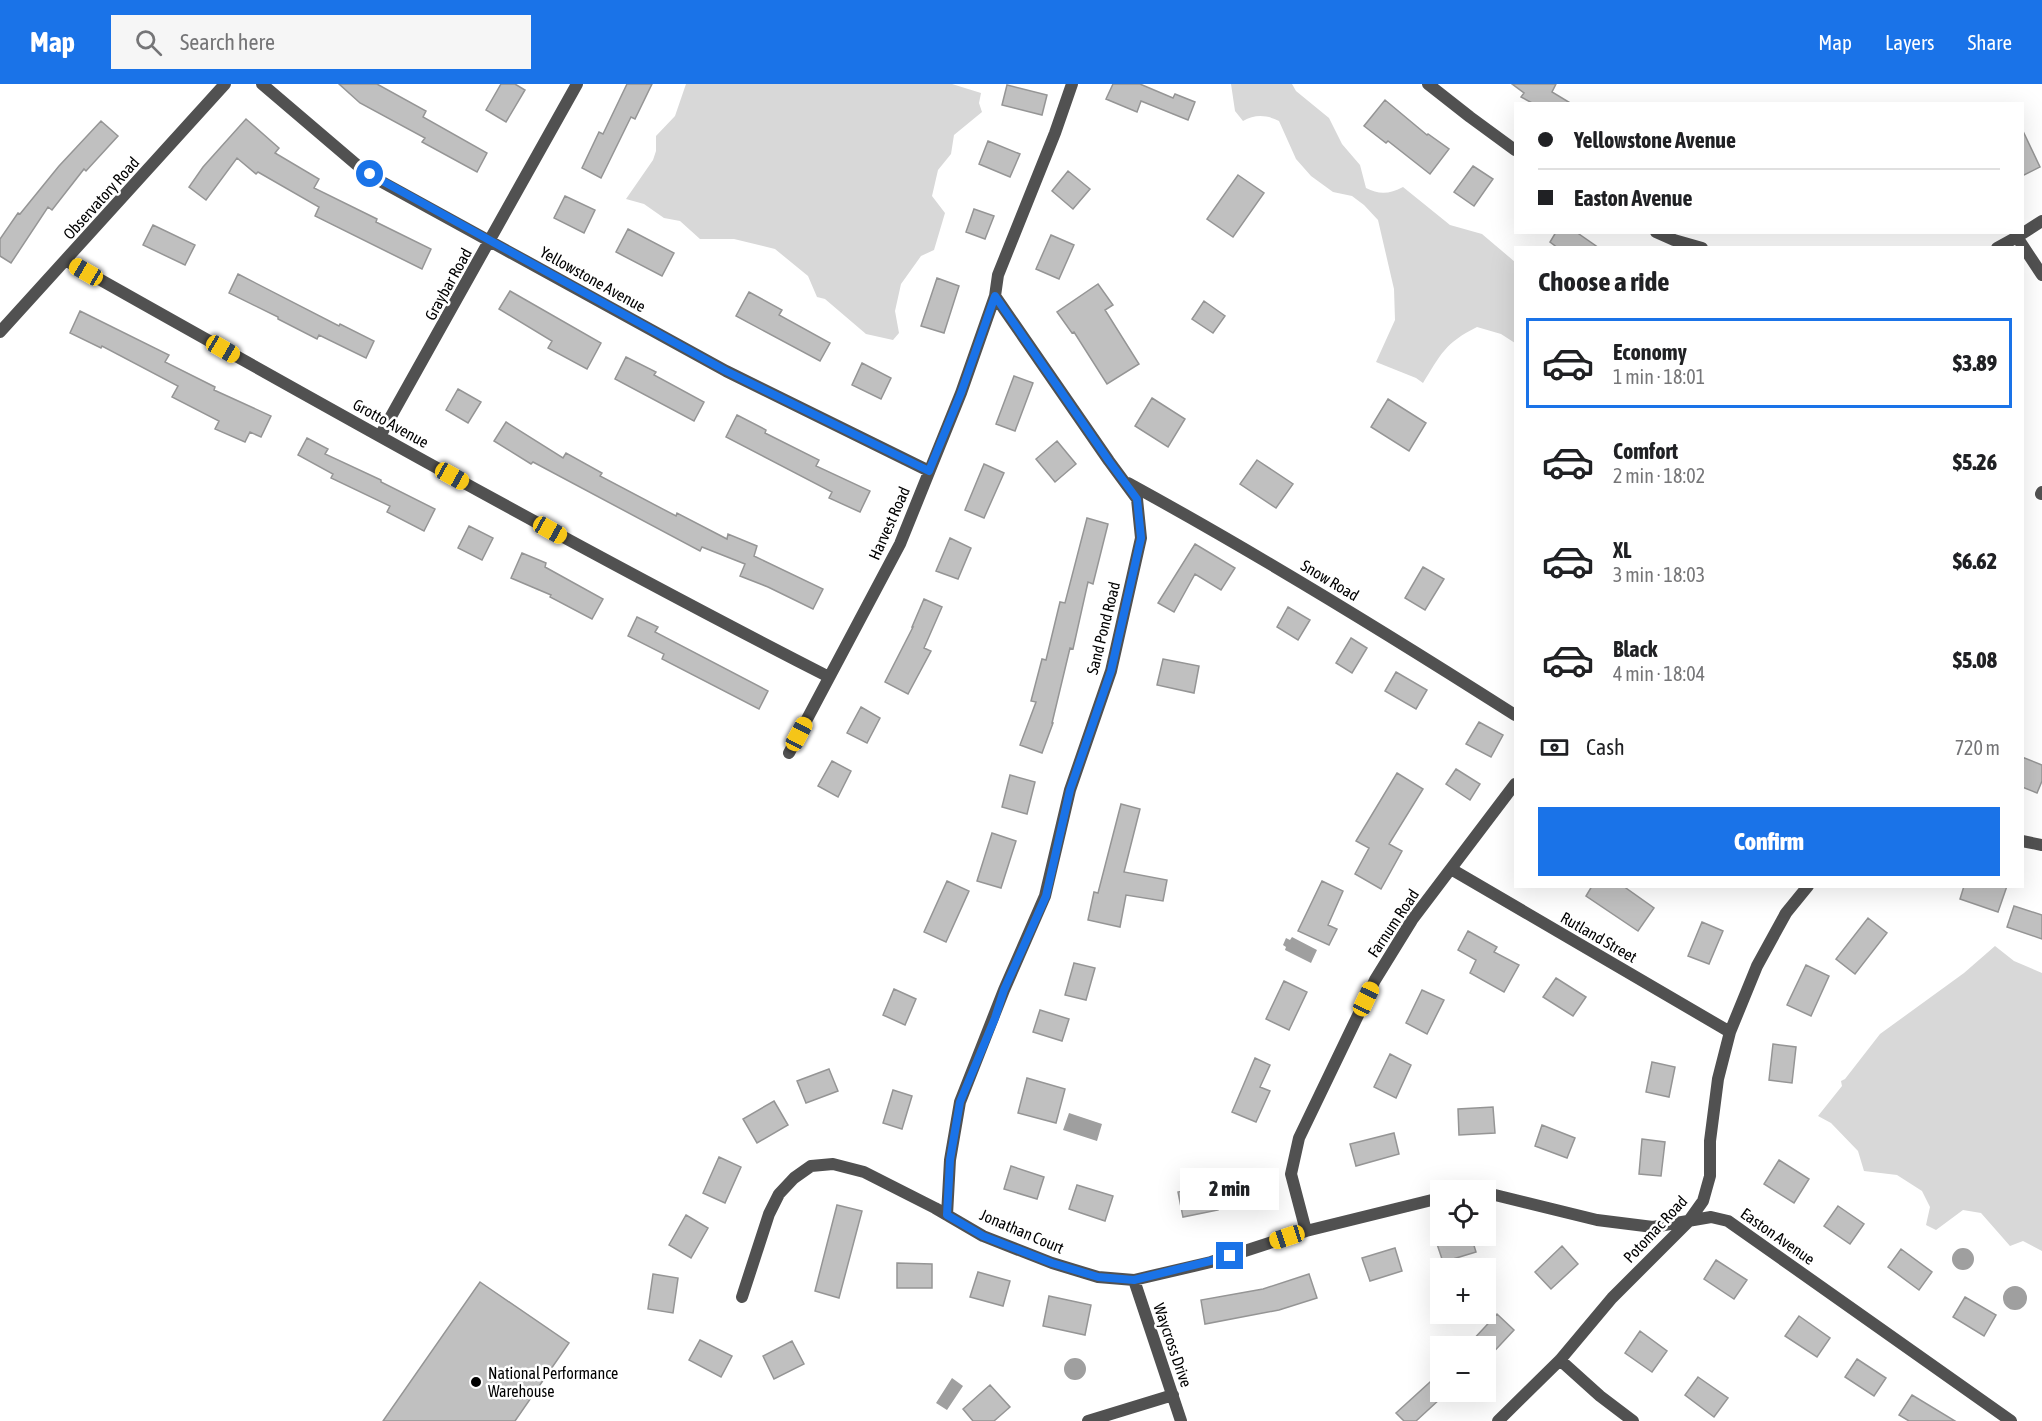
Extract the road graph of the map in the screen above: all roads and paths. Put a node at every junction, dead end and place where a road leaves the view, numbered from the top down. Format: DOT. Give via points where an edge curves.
graph roads {
  1 [pos="225,84"];
  2 [pos="262,84"];
  3 [pos="577,84"];
  4 [pos="1072,84"];
  5 [pos="1428,84"];
  6 [pos="1514,149"];
  7 [pos="2042,221"];
  8 [pos="2024,233"];
  9 [pos="1660,234"];
  10 [pos="2022,234"];
  11 [pos="2018,237"];
  12 [pos="490,241"];
  13 [pos="1695,246"];
  14 [pos="2001,246"];
  15 [pos="2024,246"];
  16 [pos="2024,246"];
  17 [pos="67,261"];
  18 [pos="2042,275"];
  19 [pos="995,296"];
  20 [pos="0,332"];
  21 [pos="380,436"];
  22 [pos="929,471"];
  23 [pos="1124,481"];
  24 [pos="829,677"];
  25 [pos="1514,714"];
  26 [pos="789,753"];
  27 [pos="1514,785"];
  28 [pos="2024,841"];
  29 [pos="2042,845"];
  30 [pos="1451,869"];
  31 [pos="1806,888"];
  32 [pos="1730,1032"];
  33 [pos="1496,1195"];
  34 [pos="1430,1200"];
  35 [pos="947,1215"];
  36 [pos="1689,1222"];
  37 [pos="1305,1231"];
  38 [pos="1134,1280"];
  39 [pos="742,1297"];
  40 [pos="1560,1360"];
  41 [pos="1173,1395"];
  42 [pos="1088,1421"];
  43 [pos="1181,1421"];
  44 [pos="1498,1421"];
  45 [pos="1633,1421"];
  46 [pos="2011,1421"];
  1 -- 17 [label="street, Observatory Road"];
  2 -- 12 [label="street, Yellowstone Avenue" via="357,165"];
  3 -- 12 [label="street, Graybar Road"];
  4 -- 19 [label="street" via="998,275"];
  5 -- 6 [label="street"];
  7 -- 8 [label="street"];
  9 -- 13 [label="street"];
  10 -- 11 [label="street"];
  11 -- 14 [label="street"];
  11 -- 15 [label="street"];
  12 -- 21 [label="street, Graybar Road"];
  12 -- 22 [label="street, Yellowstone Avenue" via="726,371"];
  16 -- 18 [label="street"];
  17 -- 20 [label="street, Observatory Road"];
  17 -- 21 [label="street, Grotto Avenue"];
  19 -- 22 [label="street, Harvest Road"];
  19 -- 23 [label="street, Sand Pond Road"];
  21 -- 24 [label="street, Grotto Avenue" via="677,599"];
  22 -- 24 [label="street, Harvest Road" via="900,544"];
  23 -- 25 [label="street, Snow Road" via="1332,600"];
  23 -- 35 [label="street, Sand Pond Road" via="1137,499 1141,538 1132,585 1111,671 1070,790 1046,896 960,1102 950,1160"];
  24 -- 26 [label="street, Harvest Road"];
  27 -- 30 [label="street, Farnum Road"];
  28 -- 29 [label="street"];
  30 -- 32 [label="street, Rutland Street"];
  30 -- 37 [label="street, Farnum Road" via="1412,920 1375,980 1299,1138 1291,1174"];
  31 -- 32 [label="street, Potomac Road" via="1785,914 1757,966"];
  32 -- 36 [label="street, Potomac Road" via="1718,1079 1710,1176 1703,1202"];
  33 -- 36 [label="street, Easton Avenue" via="1597,1220 1653,1227"];
  34 -- 37 [label="street"];
  35 -- 38 [label="street, Jonathan Court" via="983,1236 1052,1263 1098,1277"];
  35 -- 39 [label="street, Jonathan Court" via="864,1172 833,1164 811,1166 779,1194"];
  36 -- 40 [label="street, Potomac Road" via="1612,1298"];
  36 -- 46 [label="street, Easton Avenue" via="1711,1217 1728,1221"];
  37 -- 38 [label="street" via="1211,1262"];
  38 -- 41 [label="street, Waycross Drive"];
  40 -- 44 [label="street, Potomac Road"];
  40 -- 45 [label="street"];
  41 -- 42 [label="street"];
  41 -- 43 [label="street, Waycross Drive"];
}
